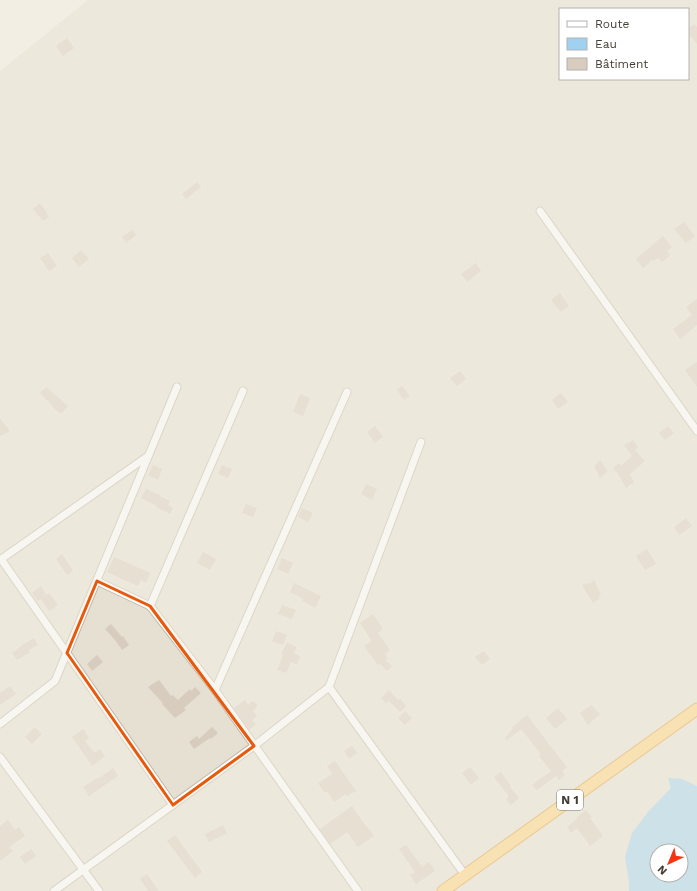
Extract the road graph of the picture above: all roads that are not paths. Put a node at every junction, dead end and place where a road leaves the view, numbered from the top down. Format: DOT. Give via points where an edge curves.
graph roads {
  1 [pos="540,211"];
  2 [pos="177,387"];
  3 [pos="243,391"];
  4 [pos="347,392"];
  5 [pos="697,431"];
  6 [pos="421,442"];
  7 [pos="148,456"];
  8 [pos="1,560"];
  9 [pos="97,581"];
  10 [pos="150,606"];
  11 [pos="67,653"];
  12 [pos="329,687"];
  13 [pos="215,690"];
  14 [pos="697,709"];
  15 [pos="0,724"];
  16 [pos="254,746"];
  17 [pos="0,757"];
  18 [pos="173,805"];
  19 [pos="84,870"];
  20 [pos="465,875"];
  21 [pos="54,891"];
  22 [pos="99,891"];
  23 [pos="358,891"];
  24 [pos="443,891"];
  1 -- 5 [label="street"];
  2 -- 7 [label="street"];
  3 -- 10 [label="street"];
  4 -- 13 [label="street"];
  6 -- 12 [label="street"];
  7 -- 8 [label="street"];
  7 -- 9 [label="street"];
  8 -- 11 [label="street"];
  9 -- 10 [label="street"];
  9 -- 11 [label="street"];
  10 -- 13 [label="street"];
  11 -- 15 [label="street" via="55,681"];
  11 -- 18 [label="street"];
  12 -- 16 [label="street"];
  12 -- 20 [label="street"];
  13 -- 16 [label="street"];
  14 -- 20 [label="highway, N 1"];
  16 -- 18 [label="street"];
  16 -- 23 [label="street"];
  17 -- 19 [label="street"];
  18 -- 19 [label="street"];
  19 -- 21 [label="street"];
  19 -- 22 [label="street"];
  20 -- 24 [label="highway, N 1"];
}
